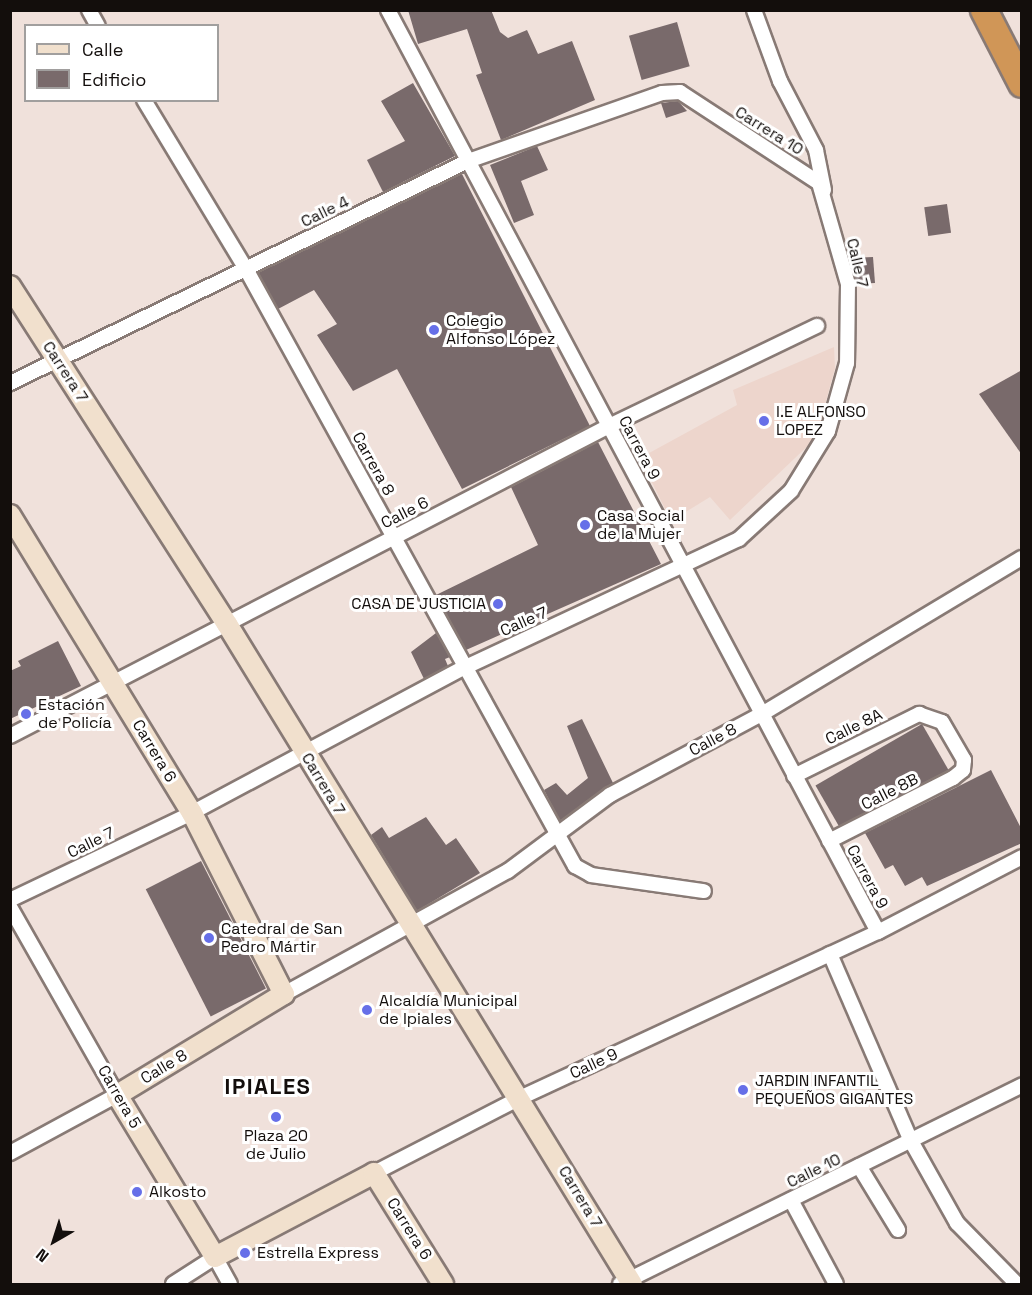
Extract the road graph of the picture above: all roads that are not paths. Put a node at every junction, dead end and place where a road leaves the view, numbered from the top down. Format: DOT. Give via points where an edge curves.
graph roads {
  1 [pos="89,10"];
  2 [pos="388,10"];
  3 [pos="754,10"];
  4 [pos="984,10"];
  5 [pos="97,24"];
  6 [pos="1022,84"];
  7 [pos="662,93"];
  8 [pos="145,102"];
  9 [pos="468,161"];
  10 [pos="831,225"];
  11 [pos="246,269"];
  12 [pos="10,286"];
  13 [pos="817,326"];
  14 [pos="57,360"];
  15 [pos="10,383"];
  16 [pos="609,426"];
  17 [pos="10,515"];
  18 [pos="394,537"];
  19 [pos="1022,558"];
  20 [pos="684,568"];
  21 [pos="227,624"];
  22 [pos="463,668"];
  23 [pos="113,683"];
  24 [pos="762,714"];
  25 [pos="10,736"];
  26 [pos="302,749"];
  27 [pos="963,770"];
  28 [pos="794,776"];
  29 [pos="192,813"];
  30 [pos="555,836"];
  31 [pos="829,841"];
  32 [pos="1022,857"];
  33 [pos="704,891"];
  34 [pos="10,900"];
  35 [pos="10,907"];
  36 [pos="408,926"];
  37 [pos="878,932"];
  38 [pos="830,954"];
  39 [pos="284,994"];
  40 [pos="1022,1085"];
  41 [pos="117,1095"];
  42 [pos="520,1098"];
  43 [pos="911,1141"];
  44 [pos="10,1153"];
  45 [pos="860,1166"];
  46 [pos="374,1173"];
  47 [pos="791,1200"];
  48 [pos="898,1230"];
  49 [pos="215,1257"];
  50 [pos="627,1283"];
  51 [pos="173,1284"];
  52 [pos="230,1284"];
  53 [pos="443,1284"];
  54 [pos="836,1284"];
  55 [pos="1017,1284"];
  1 -- 5 [label="street"];
  2 -- 9 [label="street, Carrera 9"];
  3 -- 10 [label="street" via="780,81 816,150"];
  4 -- 6 [label="highway"];
  7 -- 9 [label="street, Calle 4"];
  7 -- 10 [label="street, Carrera 10" via="680,92 819,183"];
  8 -- 11 [label="street, Carrera 8"];
  9 -- 11 [label="street, Calle 4"];
  9 -- 16 [label="street, Carrera 9"];
  10 -- 20 [label="street, Calle 7" via="848,284 847,363 828,431 791,491 740,538"];
  11 -- 14 [label="street, Calle 4"];
  11 -- 18 [label="street, Carrera 8"];
  12 -- 14 [label="main road, Carrera 7"];
  13 -- 16 [label="street, Calle 6"];
  14 -- 15 [label="street, Calle 4"];
  14 -- 21 [label="main road, Carrera 7"];
  16 -- 18 [label="street, Calle 6"];
  16 -- 20 [label="street, Carrera 9"];
  17 -- 23 [label="main road, Carrera 6"];
  18 -- 21 [label="street, Calle 6"];
  18 -- 22 [label="street, Carrera 8"];
  19 -- 24 [label="street, Calle 8"];
  20 -- 22 [label="street, Calle 7"];
  20 -- 24 [label="street, Carrera 9"];
  21 -- 23 [label="street, Calle 6"];
  21 -- 26 [label="main road, Carrera 7"];
  22 -- 26 [label="street, Calle 7"];
  22 -- 30 [label="street, Carrera 8"];
  23 -- 25 [label="street, Calle 6"];
  23 -- 29 [label="main road, Carrera 6"];
  24 -- 28 [label="street, Carrera 9"];
  24 -- 30 [label="street, Calle 8" via="610,795"];
  26 -- 29 [label="street, Calle 7"];
  26 -- 36 [label="main road, Carrera 7"];
  27 -- 28 [label="street, Calle 8A" via="964,760 942,722 919,714"];
  27 -- 31 [label="street, Calle 8B"];
  28 -- 31 [label="street, Carrera 9"];
  29 -- 34 [label="street, Calle 7"];
  29 -- 39 [label="main road, Carrera 6"];
  30 -- 33 [label="street, Carrera 8" via="575,866 591,875"];
  30 -- 36 [label="street, Calle 8" via="508,871"];
  31 -- 37 [label="street, Carrera 9"];
  32 -- 37 [label="street, Calle 9"];
  35 -- 41 [label="street, Carrera 5"];
  36 -- 39 [label="street, Calle 8"];
  36 -- 42 [label="main road, Carrera 7"];
  37 -- 38 [label="street, Calle 9"];
  38 -- 42 [label="street, Calle 9"];
  38 -- 43 [label="street"];
  39 -- 41 [label="main road, Calle 8"];
  40 -- 43 [label="street, Calle 10"];
  41 -- 44 [label="street, Calle 8"];
  41 -- 49 [label="main road, Carrera 5"];
  42 -- 46 [label="street, Calle 9"];
  42 -- 50 [label="main road, Carrera 7"];
  43 -- 45 [label="street, Calle 10"];
  43 -- 55 [label="street" via="957,1223"];
  45 -- 47 [label="street, Calle 10"];
  45 -- 48 [label="street"];
  46 -- 49 [label="main road, Calle 9"];
  46 -- 53 [label="main road, Carrera 6"];
  47 -- 50 [label="street, Calle 10"];
  47 -- 54 [label="street"];
  49 -- 51 [label="street, Calle 9"];
  49 -- 52 [label="street, Carrera 5"];
}
